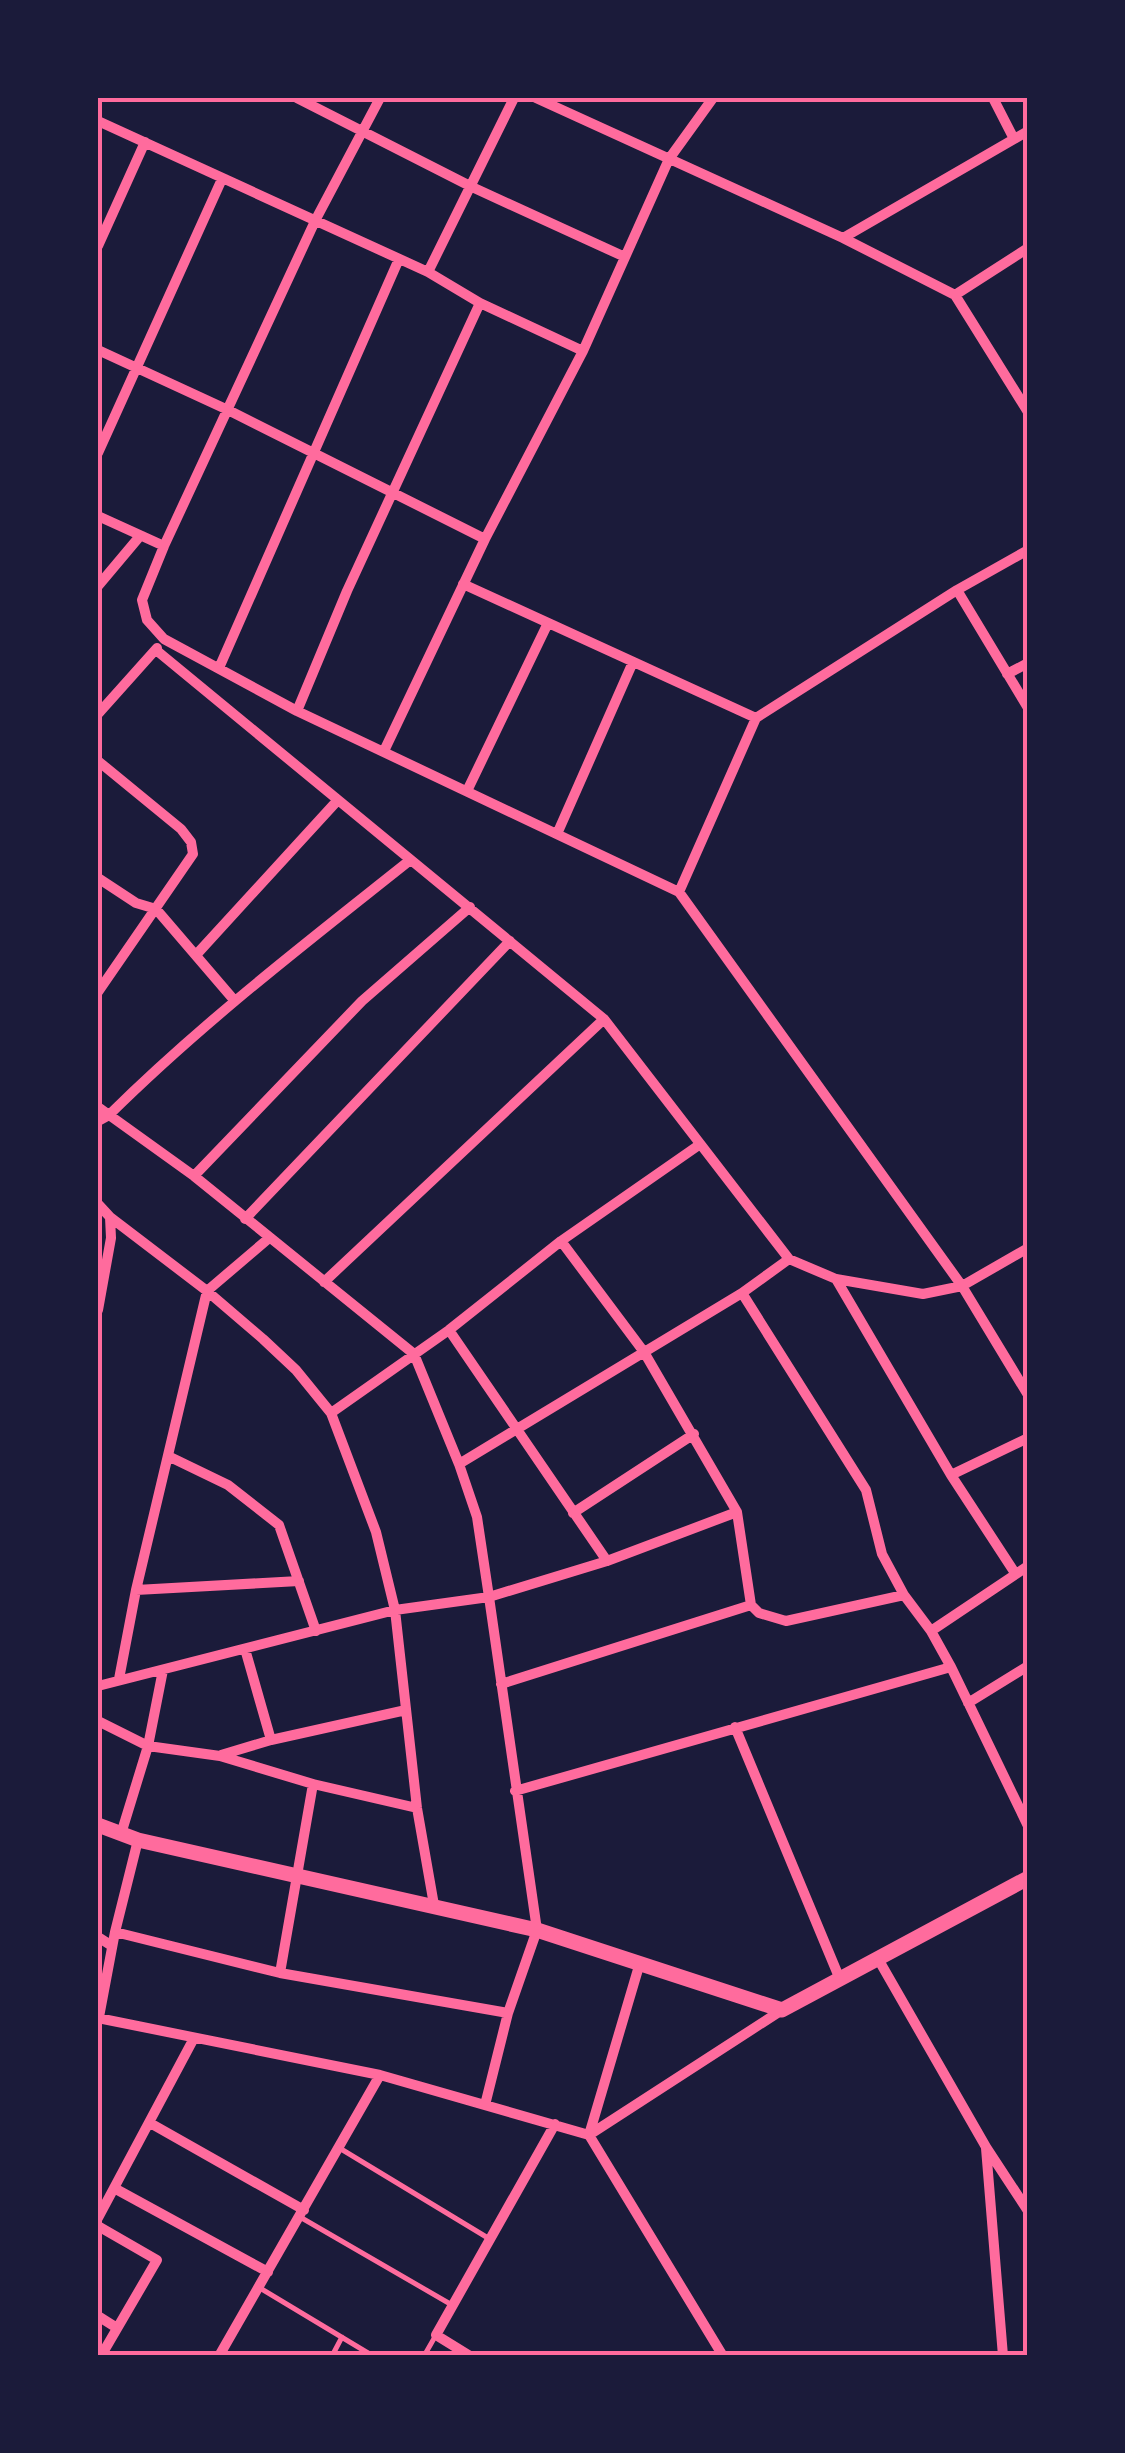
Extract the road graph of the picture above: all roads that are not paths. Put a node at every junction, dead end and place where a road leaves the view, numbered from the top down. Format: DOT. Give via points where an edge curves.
graph roads {
  1 [pos="297,98"];
  2 [pos="380,98"];
  3 [pos="514,98"];
  4 [pos="536,98"];
  5 [pos="713,98"];
  6 [pos="994,98"];
  7 [pos="98,120"];
  8 [pos="363,130"];
  9 [pos="1028,130"];
  10 [pos="1013,137"];
  11 [pos="145,142"];
  12 [pos="668,159"];
  13 [pos="222,179"];
  14 [pos="472,187"];
  15 [pos="316,219"];
  16 [pos="843,238"];
  17 [pos="98,246"];
  18 [pos="1028,248"];
  19 [pos="625,256"];
  20 [pos="399,258"];
  21 [pos="428,272"];
  22 [pos="955,294"];
  23 [pos="480,304"];
  24 [pos="98,350"];
  25 [pos="583,351"];
  26 [pos="136,368"];
  27 [pos="228,410"];
  28 [pos="1028,412"];
  29 [pos="98,452"];
  30 [pos="312,453"];
  31 [pos="393,494"];
  32 [pos="98,516"];
  33 [pos="140,536"];
  34 [pos="485,538"];
  35 [pos="164,546"];
  36 [pos="1028,550"];
  37 [pos="462,584"];
  38 [pos="98,586"];
  39 [pos="957,590"];
  40 [pos="548,623"];
  41 [pos="164,639"];
  42 [pos="156,650"];
  43 [pos="634,662"];
  44 [pos="1028,663"];
  45 [pos="219,668"];
  46 [pos="1007,674"];
  47 [pos="1028,708"];
  48 [pos="298,711"];
  49 [pos="98,714"];
  50 [pos="756,718"];
  51 [pos="384,751"];
  52 [pos="98,761"];
  53 [pos="468,792"];
  54 [pos="337,800"];
  55 [pos="558,834"];
  56 [pos="410,862"];
  57 [pos="98,878"];
  58 [pos="679,892"];
  59 [pos="470,907"];
  60 [pos="156,909"];
  61 [pos="510,941"];
  62 [pos="196,954"];
  63 [pos="98,992"];
  64 [pos="234,1000"];
  65 [pos="604,1018"];
  66 [pos="98,1107"];
  67 [pos="109,1115"];
  68 [pos="98,1121"];
  69 [pos="699,1144"];
  70 [pos="194,1176"];
  71 [pos="98,1204"];
  72 [pos="110,1217"];
  73 [pos="244,1219"];
  74 [pos="268,1238"];
  75 [pos="560,1241"];
  76 [pos="1028,1248"];
  77 [pos="788,1259"];
  78 [pos="836,1279"];
  79 [pos="324,1282"];
  80 [pos="962,1286"];
  81 [pos="207,1291"];
  82 [pos="742,1293"];
  83 [pos="98,1310"];
  84 [pos="449,1330"];
  85 [pos="644,1352"];
  86 [pos="414,1354"];
  87 [pos="1028,1396"];
  88 [pos="331,1413"];
  89 [pos="518,1431"];
  90 [pos="694,1434"];
  91 [pos="1028,1438"];
  92 [pos="168,1456"];
  93 [pos="459,1464"];
  94 [pos="951,1474"];
  95 [pos="737,1512"];
  96 [pos="573,1513"];
  97 [pos="606,1561"];
  98 [pos="1028,1566"];
  99 [pos="1015,1573"];
  100 [pos="299,1581"];
  101 [pos="136,1590"];
  102 [pos="904,1595"];
  103 [pos="490,1597"];
  104 [pos="751,1605"];
  105 [pos="395,1610"];
  106 [pos="316,1631"];
  107 [pos="931,1631"];
  108 [pos="246,1649"];
  109 [pos="1028,1666"];
  110 [pos="952,1667"];
  111 [pos="164,1670"];
  112 [pos="119,1679"];
  113 [pos="502,1684"];
  114 [pos="98,1686"];
  115 [pos="968,1703"];
  116 [pos="406,1710"];
  117 [pos="98,1721"];
  118 [pos="735,1727"];
  119 [pos="271,1740"];
  120 [pos="148,1746"];
  121 [pos="220,1756"];
  122 [pos="313,1784"];
  123 [pos="515,1791"];
  124 [pos="417,1808"];
  125 [pos="98,1825"];
  126 [pos="1028,1826"];
  127 [pos="121,1834"];
  128 [pos="138,1840"];
  129 [pos="297,1875"];
  130 [pos="1028,1878"];
  131 [pos="434,1904"];
  132 [pos="537,1930"];
  133 [pos="115,1932"];
  134 [pos="98,1937"];
  135 [pos="112,1946"];
  136 [pos="877,1956"];
  137 [pos="638,1966"];
  138 [pos="280,1973"];
  139 [pos="839,1977"];
  140 [pos="782,2010"];
  141 [pos="508,2013"];
  142 [pos="98,2017"];
  143 [pos="194,2040"];
  144 [pos="380,2076"];
  145 [pos="485,2105"];
  146 [pos="150,2123"];
  147 [pos="555,2124"];
  148 [pos="589,2135"];
  149 [pos="339,2147"];
  150 [pos="986,2147"];
  151 [pos="114,2188"];
  152 [pos="1028,2211"];
  153 [pos="302,2213"];
  154 [pos="98,2218"];
  155 [pos="98,2226"];
  156 [pos="488,2238"];
  157 [pos="268,2272"];
  158 [pos="259,2287"];
  159 [pos="452,2304"];
  160 [pos="98,2316"];
  161 [pos="117,2328"];
  162 [pos="436,2335"];
  163 [pos="342,2337"];
  164 [pos="100,2356"];
  165 [pos="219,2356"];
  166 [pos="332,2356"];
  167 [pos="374,2356"];
  168 [pos="424,2356"];
  169 [pos="470,2356"];
  170 [pos="723,2356"];
  171 [pos="1002,2356"];
  1 -- 8 [label="street"];
  2 -- 8 [label="street"];
  3 -- 14 [label="street"];
  4 -- 12 [label="street"];
  5 -- 12 [label="street"];
  6 -- 10 [label="street"];
  7 -- 11 [label="street"];
  8 -- 14 [label="street"];
  8 -- 15 [label="street"];
  9 -- 10 [label="street"];
  10 -- 16 [label="street"];
  11 -- 13 [label="street"];
  11 -- 17 [label="street"];
  12 -- 16 [label="street"];
  12 -- 19 [label="street"];
  13 -- 15 [label="street"];
  13 -- 26 [label="street"];
  14 -- 19 [label="street"];
  14 -- 21 [label="street"];
  15 -- 20 [label="street"];
  15 -- 27 [label="street"];
  16 -- 22 [label="street"];
  18 -- 22 [label="street"];
  19 -- 25 [label="street"];
  20 -- 21 [label="street"];
  20 -- 30 [label="street"];
  21 -- 23 [label="street"];
  22 -- 28 [label="street"];
  23 -- 25 [label="street"];
  23 -- 31 [label="street"];
  24 -- 26 [label="street"];
  25 -- 34 [label="street"];
  26 -- 27 [label="street"];
  26 -- 29 [label="street"];
  27 -- 30 [label="street"];
  27 -- 35 [label="street"];
  30 -- 31 [label="street"];
  30 -- 45 [label="street"];
  31 -- 34 [label="street"];
  31 -- 48 [label="street"];
  32 -- 33 [label="street"];
  33 -- 35 [label="street"];
  33 -- 38 [label="street"];
  34 -- 37 [label="street"];
  35 -- 41 [label="street" via="142,600 147,620"];
  36 -- 39 [label="street"];
  37 -- 40 [label="street"];
  37 -- 51 [label="street"];
  39 -- 46 [label="street"];
  39 -- 50 [label="street"];
  40 -- 43 [label="street"];
  40 -- 53 [label="street"];
  41 -- 42 [label="street"];
  41 -- 45 [label="street"];
  42 -- 49 [label="street"];
  42 -- 54 [label="street"];
  43 -- 50 [label="street"];
  43 -- 55 [label="street"];
  44 -- 46 [label="street"];
  45 -- 48 [label="street"];
  46 -- 47 [label="street"];
  48 -- 51 [label="street"];
  50 -- 58 [label="street"];
  51 -- 53 [label="street"];
  52 -- 60 [label="street" via="191,842 193,854"];
  53 -- 55 [label="street"];
  54 -- 56 [label="street"];
  54 -- 62 [label="street"];
  55 -- 58 [label="street"];
  56 -- 59 [label="street"];
  56 -- 64 [label="street"];
  57 -- 60 [label="street"];
  58 -- 80 [label="street"];
  59 -- 61 [label="street"];
  59 -- 70 [label="street" via="362,1001"];
  60 -- 62 [label="street"];
  60 -- 63 [label="street"];
  61 -- 65 [label="street"];
  61 -- 73 [label="street"];
  62 -- 64 [label="street"];
  64 -- 67 [label="street"];
  65 -- 69 [label="street"];
  65 -- 79 [label="street"];
  66 -- 67 [label="street"];
  67 -- 68 [label="street"];
  67 -- 70 [label="street"];
  69 -- 75 [label="street"];
  69 -- 77 [label="street"];
  70 -- 73 [label="street"];
  71 -- 72 [label="street"];
  72 -- 81 [label="street"];
  72 -- 83 [label="street"];
  73 -- 74 [label="street"];
  74 -- 79 [label="street"];
  74 -- 81 [label="street"];
  75 -- 84 [label="street"];
  75 -- 85 [label="street"];
  76 -- 80 [label="street"];
  77 -- 78 [label="street"];
  77 -- 82 [label="street"];
  78 -- 80 [label="street" via="924,1294"];
  78 -- 94 [label="street"];
  79 -- 86 [label="street"];
  80 -- 87 [label="street"];
  81 -- 88 [label="street" via="296,1370"];
  81 -- 92 [label="street"];
  82 -- 85 [label="street"];
  82 -- 102 [label="street" via="866,1490 882,1554"];
  84 -- 86 [label="street"];
  84 -- 89 [label="street"];
  85 -- 89 [label="street"];
  85 -- 90 [label="street"];
  86 -- 88 [label="street"];
  86 -- 93 [label="street"];
  88 -- 105 [label="street" via="376,1532"];
  89 -- 93 [label="street"];
  89 -- 96 [label="street"];
  90 -- 95 [label="street"];
  90 -- 96 [label="street"];
  91 -- 94 [label="street"];
  92 -- 100 [label="street" via="228,1485 270,1516 284,1533"];
  92 -- 101 [label="street"];
  93 -- 103 [label="street" via="477,1517"];
  94 -- 99 [label="street"];
  95 -- 97 [label="street"];
  95 -- 104 [label="street"];
  96 -- 97 [label="street"];
  97 -- 103 [label="street"];
  98 -- 99 [label="street"];
  99 -- 107 [label="street"];
  100 -- 101 [label="street"];
  100 -- 106 [label="street"];
  101 -- 112 [label="street"];
  102 -- 104 [label="street" via="786,1620"];
  102 -- 107 [label="street"];
  103 -- 105 [label="street"];
  103 -- 113 [label="street"];
  104 -- 113 [label="street"];
  105 -- 106 [label="street"];
  105 -- 116 [label="street"];
  106 -- 108 [label="street"];
  107 -- 110 [label="street"];
  108 -- 111 [label="street"];
  108 -- 119 [label="street"];
  109 -- 115 [label="street"];
  110 -- 115 [label="street"];
  110 -- 118 [label="street"];
  111 -- 112 [label="street"];
  111 -- 120 [label="street"];
  112 -- 114 [label="street"];
  113 -- 123 [label="street"];
  115 -- 126 [label="street"];
  116 -- 119 [label="street"];
  116 -- 124 [label="street"];
  117 -- 120 [label="street"];
  118 -- 123 [label="street"];
  118 -- 139 [label="street"];
  119 -- 121 [label="street"];
  120 -- 121 [label="street"];
  120 -- 127 [label="street"];
  121 -- 122 [label="street"];
  122 -- 124 [label="street"];
  122 -- 129 [label="street"];
  123 -- 132 [label="street"];
  124 -- 131 [label="street"];
  125 -- 127 [label="main road"];
  127 -- 128 [label="main road"];
  128 -- 129 [label="main road"];
  128 -- 133 [label="street"];
  129 -- 131 [label="main road"];
  129 -- 138 [label="street"];
  130 -- 136 [label="main road"];
  131 -- 132 [label="main road"];
  132 -- 137 [label="main road"];
  132 -- 141 [label="street"];
  133 -- 135 [label="street"];
  133 -- 138 [label="street"];
  134 -- 135 [label="street"];
  135 -- 142 [label="street"];
  136 -- 139 [label="main road"];
  136 -- 150 [label="street"];
  137 -- 140 [label="main road"];
  137 -- 148 [label="street"];
  138 -- 141 [label="street"];
  139 -- 140 [label="main road"];
  140 -- 148 [label="street"];
  141 -- 145 [label="street"];
  142 -- 143 [label="street"];
  143 -- 144 [label="street"];
  143 -- 146 [label="street"];
  144 -- 145 [label="street"];
  144 -- 149 [label="street"];
  145 -- 147 [label="street"];
  146 -- 151 [label="street"];
  146 -- 153 [label="street"];
  147 -- 148 [label="street"];
  147 -- 156 [label="street"];
  148 -- 170 [label="street"];
  149 -- 153 [label="street"];
  149 -- 156 [label="lane"];
  150 -- 152 [label="street"];
  150 -- 171 [label="street"];
  151 -- 154 [label="street"];
  151 -- 157 [label="street"];
  153 -- 157 [label="street"];
  153 -- 159 [label="lane"];
  155 -- 161 [label="street" via="157,2260"];
  156 -- 159 [label="street"];
  157 -- 158 [label="street"];
  158 -- 163 [label="lane"];
  158 -- 165 [label="street"];
  159 -- 162 [label="street"];
  160 -- 161 [label="street"];
  161 -- 164 [label="street"];
  162 -- 168 [label="lane"];
  162 -- 169 [label="street"];
  163 -- 166 [label="lane"];
  163 -- 167 [label="lane"];
}
